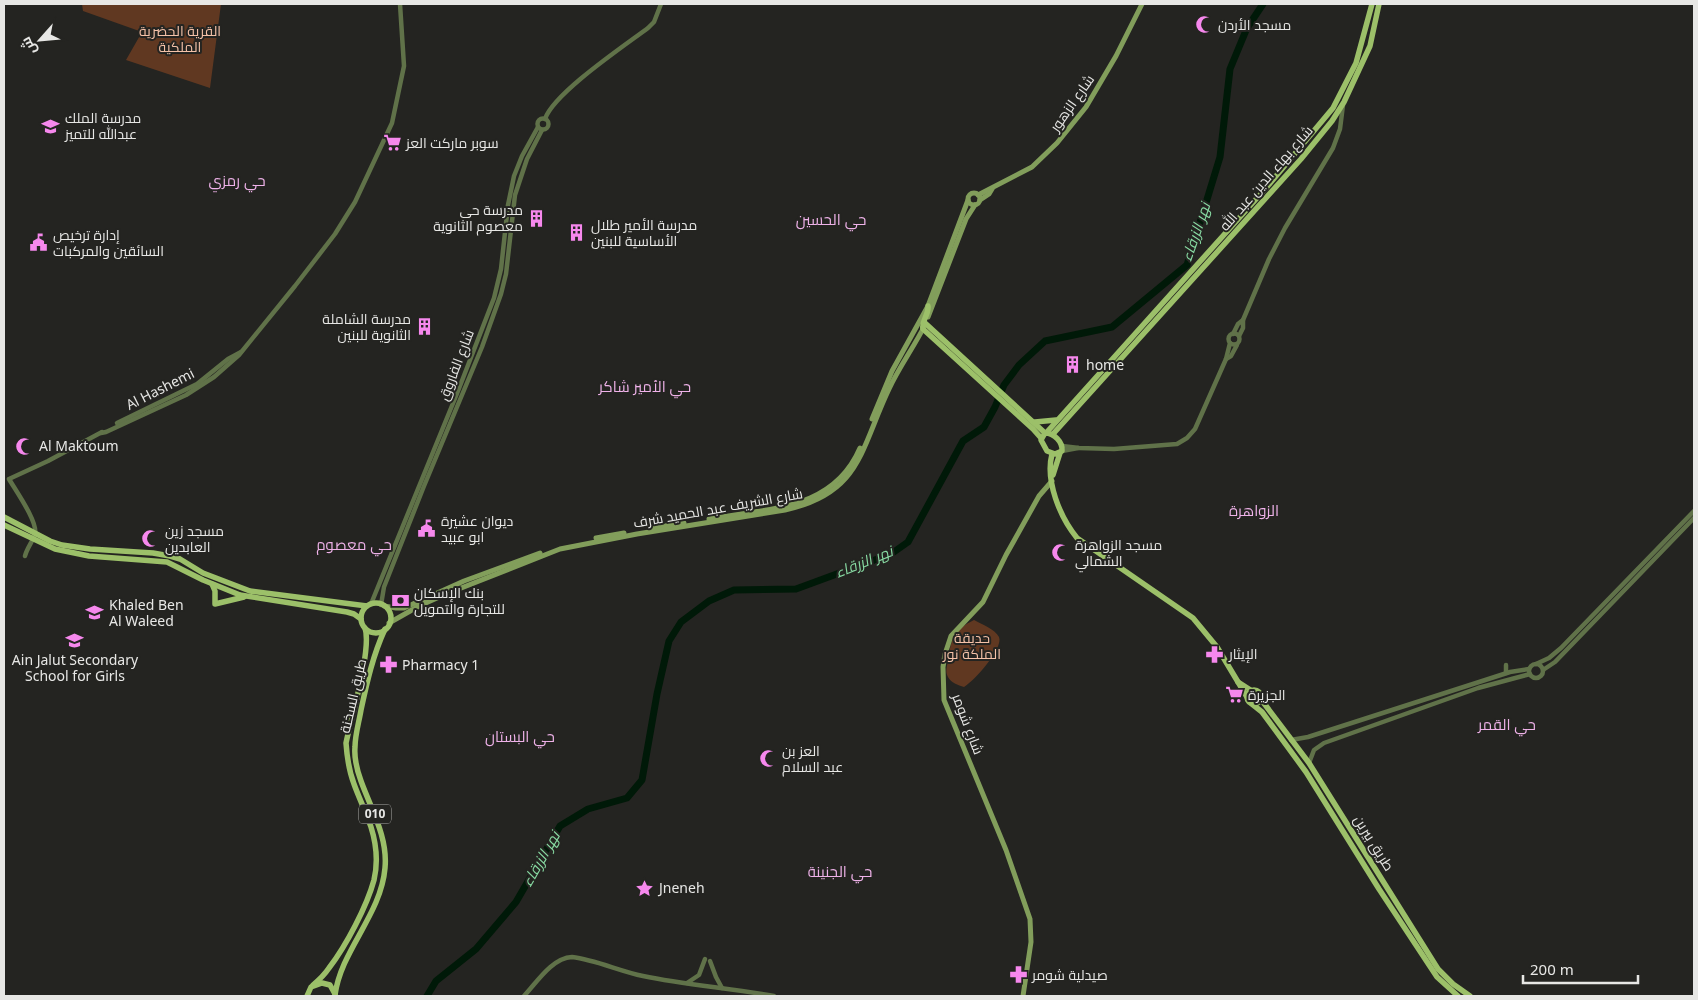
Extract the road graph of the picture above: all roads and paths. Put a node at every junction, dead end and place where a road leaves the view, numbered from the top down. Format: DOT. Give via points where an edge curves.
graph roads {
  1 [pos="400,4"];
  2 [pos="661,4"];
  3 [pos="1142,4"];
  4 [pos="1372,4"];
  5 [pos="1380,4"];
  6 [pos="1344,102"];
  7 [pos="545,119"];
  8 [pos="540,128"];
  9 [pos="1268,190"];
  10 [pos="979,197"];
  11 [pos="968,200"];
  12 [pos="975,205"];
  13 [pos="928,306"];
  14 [pos="925,329"];
  15 [pos="1236,335"];
  16 [pos="919,336"];
  17 [pos="1230,343"];
  18 [pos="476,345"];
  19 [pos="1237,345"];
  20 [pos="482,348"];
  21 [pos="1226,359"];
  22 [pos="965,364"];
  23 [pos="894,373"];
  24 [pos="1016,410"];
  25 [pos="1056,420"];
  26 [pos="1035,422"];
  27 [pos="1048,433"];
  28 [pos="1041,438"];
  29 [pos="1062,450"];
  30 [pos="1052,454"];
  31 [pos="1052,479"];
  32 [pos="1694,511"];
  33 [pos="4,517"];
  34 [pos="1694,518"];
  35 [pos="4,525"];
  36 [pos="401,527"];
  37 [pos="408,528"];
  38 [pos="35,533"];
  39 [pos="32,539"];
  40 [pos="25,556"];
  41 [pos="228,583"];
  42 [pos="211,584"];
  43 [pos="232,592"];
  44 [pos="257,592"];
  45 [pos="246,596"];
  46 [pos="369,605"];
  47 [pos="383,606"];
  48 [pos="361,619"];
  49 [pos="389,623"];
  50 [pos="365,628"];
  51 [pos="385,629"];
  52 [pos="1536,664"];
  53 [pos="1506,665"];
  54 [pos="1543,670"];
  55 [pos="1529,672"];
  56 [pos="1508,673"];
  57 [pos="1511,678"];
  58 [pos="1238,682"];
  59 [pos="1252,691"];
  60 [pos="1247,697"];
  61 [pos="1260,698"];
  62 [pos="1252,704"];
  63 [pos="1291,740"];
  64 [pos="1308,763"];
  65 [pos="686,984"];
  66 [pos="313,985"];
  67 [pos="722,988"];
  68 [pos="766,995"];
  69 [pos="307,996"];
  70 [pos="335,996"];
  71 [pos="524,996"];
  72 [pos="774,996"];
  73 [pos="1023,996"];
  74 [pos="1458,996"];
  75 [pos="1470,996"];
  1 -- 38 [label="street, Al Hashemi" via="404,66 392,124 356,202 335,234 234,360 186,395 101,433 9,480 32,520"];
  2 -- 7 [label="street" via="648,28 580,80 551,108"];
  3 -- 10 [label="main road, شارع الزهور" via="1116,56 1074,123 1032,167 986,190"];
  4 -- 9 [label="main road, شارع بهاء الدين عبد الله" via="1358,57 1339,98"];
  5 -- 6 [label="main road, شارع بهاء الدين عبد الله" via="1370,46"];
  6 -- 9 [label="main road, شارع بهاء الدين عبد الله" via="1301,159"];
  6 -- 15 [label="street" via="1333,148 1285,228 1243,320 1243,328"];
  7 -- 8 [label="street" via="538,121"];
  7 -- 8 [label="street" via="548,126"];
  8 -- 18 [label="street, شارع الفاروق" via="514,176 499,280"];
  8 -- 20 [label="street, شارع الفاروق" via="518,183 506,274"];
  9 -- 25 [label="main road, شارع بهاء الدين عبد الله"];
  9 -- 27 [label="main road, شارع بهاء الدين عبد الله" via="1156,321"];
  10 -- 11 [label="main road" via="970,194"];
  10 -- 12 [label="main road"];
  11 -- 12 [label="main road"];
  11 -- 13 [label="main road, شارع الشريف عبد الحميد شرف"];
  12 -- 14 [label="main road" via="966,220"];
  13 -- 14 [label="main road" via="922,324"];
  13 -- 23 [label="main road, شارع الشريف عبد الحميد شرف"];
  14 -- 16 [label="main road"];
  14 -- 22 [label="main road"];
  14 -- 22 [label="main road"];
  15 -- 17 [label="street" via="1228,338"];
  15 -- 19 [label="street" via="1240,341"];
  16 -- 23 [label="main road, شارع الشريف عبد الحميد شرف"];
  17 -- 19 [label="street"];
  17 -- 21 [label="street"];
  18 -- 20 [label="street"];
  18 -- 36 [label="street, شارع الفاروق"];
  19 -- 21 [label="street"];
  20 -- 37 [label="street, شارع الفاروق"];
  21 -- 29 [label="street" via="1195,429 1182,442"];
  22 -- 24 [label="main road"];
  23 -- 47 [label="main road, شارع الشريف عبد الحميد شرف" via="856,459 837,483 818,495 778,507 566,544 464,581 404,608"];
  23 -- 49 [label="main road, شارع الشريف عبد الحميد شرف" via="859,461 844,481 825,496 785,510 560,549 446,594"];
  24 -- 26 [label="main road"];
  24 -- 28 [label="main road"];
  25 -- 26 [label="main road"];
  25 -- 27 [label="main road, شارع بهاء الدين عبد الله"];
  26 -- 27 [label="main road"];
  27 -- 28 [label="main road"];
  27 -- 29 [label="main road"];
  28 -- 30 [label="main road" via="1043,446"];
  29 -- 30 [label="main road"];
  29 -- 31 [label="main road"];
  30 -- 31 [label="main road"];
  31 -- 58 [label="main road" via="1060,508 1077,538 1193,618 1217,647"];
  31 -- 73 [label="main road, شارع شومر" via="1039,496 983,602 951,636 943,667 944,700 1006,850 1030,919"];
  32 -- 52 [label="street" via="1561,648"];
  33 -- 38 [label="main road"];
  34 -- 54 [label="street" via="1555,662"];
  35 -- 39 [label="main road"];
  36 -- 37 [label="street"];
  36 -- 46 [label="street, شارع الفاروق"];
  37 -- 47 [label="street, شارع الفاروق" via="384,587"];
  38 -- 39 [label="street"];
  38 -- 41 [label="main road" via="62,545 170,556"];
  39 -- 40 [label="street"];
  39 -- 42 [label="main road" via="55,549 89,556 166,562"];
  41 -- 43 [label="main road"];
  41 -- 44 [label="main road"];
  42 -- 43 [label="main road"];
  42 -- 45 [label="main road" via="215,591 215,604"];
  43 -- 44 [label="main road"];
  43 -- 45 [label="main road"];
  44 -- 46 [label="main road"];
  45 -- 48 [label="main road" via="347,612"];
  46 -- 47 [label="main road"];
  46 -- 48 [label="main road"];
  47 -- 49 [label="main road" via="389,614"];
  48 -- 50 [label="main road"];
  49 -- 51 [label="main road"];
  50 -- 51 [label="main road" via="375,633"];
  50 -- 66 [label="main road, طريق السخنة / 010" via="366,656 346,743 353,783 372,828 376,864 374,879 345,942 329,968"];
  51 -- 70 [label="main road, طريق السخنة / 010" via="373,660 354,748 361,782 381,834 385,868 375,902 339,975"];
  52 -- 54 [label="street"];
  52 -- 55 [label="street"];
  53 -- 56 [label="street"];
  54 -- 55 [label="street" via="1538,678"];
  55 -- 56 [label="street"];
  55 -- 57 [label="street"];
  56 -- 57 [label="street"];
  56 -- 63 [label="street"];
  57 -- 64 [label="street" via="1324,743 1314,750"];
  58 -- 59 [label="main road"];
  58 -- 60 [label="main road"];
  59 -- 60 [label="main road"];
  59 -- 61 [label="main road"];
  60 -- 62 [label="main road"];
  61 -- 62 [label="main road" via="1258,703"];
  61 -- 63 [label="main road, طريق بيرين"];
  62 -- 74 [label="main road, طريق بيرين" via="1262,712 1306,772 1433,972"];
  63 -- 64 [label="main road, طريق بيرين"];
  64 -- 75 [label="main road, طريق بيرين" via="1438,968"];
  65 -- 67 [label="street"];
  65 -- 67 [label="street" via="698,975 708,960"];
  65 -- 71 [label="street" via="568,957 551,967"];
  66 -- 69 [label="main road, 010"];
  66 -- 70 [label="main road, 010" via="327,984"];
  67 -- 68 [label="street"];
  68 -- 72 [label="street"];
}
